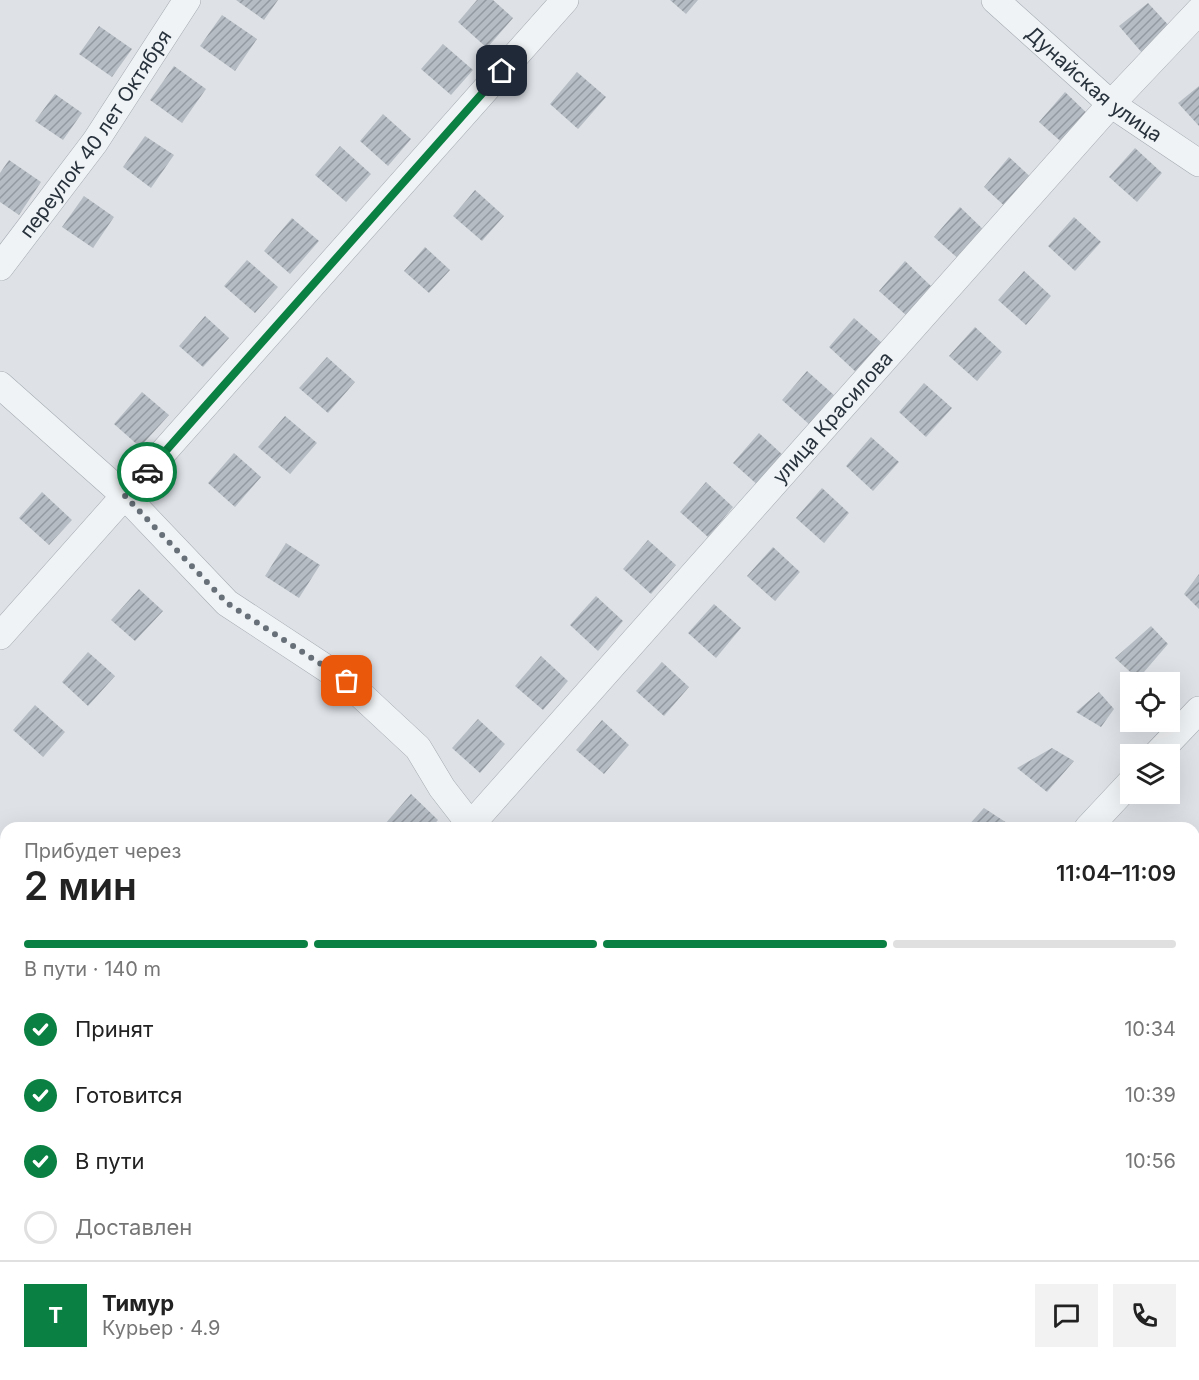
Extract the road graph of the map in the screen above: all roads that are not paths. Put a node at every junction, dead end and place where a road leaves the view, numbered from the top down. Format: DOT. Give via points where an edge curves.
graph roads {
  1 [pos="187,0"];
  2 [pos="565,0"];
  3 [pos="995,0"];
  4 [pos="1199,11"];
  5 [pos="1111,104"];
  6 [pos="1199,164"];
  7 [pos="0,267"];
  8 [pos="0,385"];
  9 [pos="125,496"];
  10 [pos="0,636"];
  11 [pos="1199,710"];
  12 [pos="1167,744"];
  13 [pos="1120,794"];
  14 [pos="467,822"];
  15 [pos="475,822"];
  16 [pos="1094,822"];
  1 -- 7 [label="street, переулок 40 лет Октября" via="95,142"];
  2 -- 9 [label="street"];
  3 -- 5 [label="street, Дунайская улица"];
  4 -- 5 [label="street, улица Красилова"];
  5 -- 6 [label="street, Дунайская улица"];
  5 -- 15 [label="street, улица Красилова"];
  8 -- 9 [label="street"];
  9 -- 10 [label="street"];
  9 -- 14 [label="street" via="227,603 347,681 418,748"];
  11 -- 12 [label="street"];
  13 -- 16 [label="street"];
}
